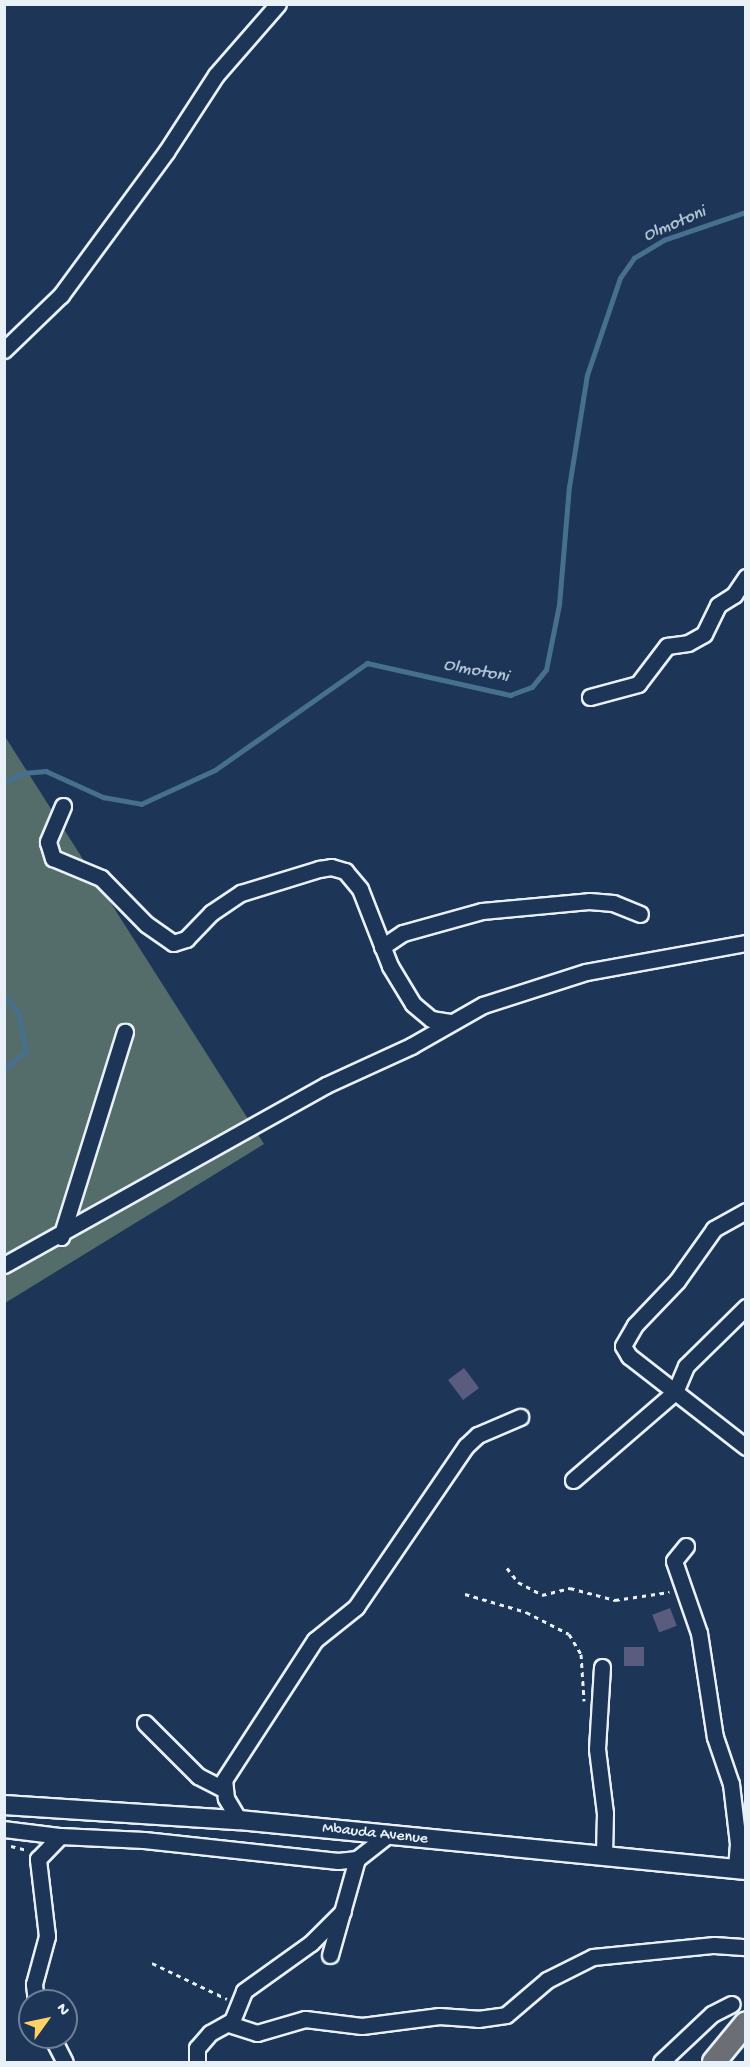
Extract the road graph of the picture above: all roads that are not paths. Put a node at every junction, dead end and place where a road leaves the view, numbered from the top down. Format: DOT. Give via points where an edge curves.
graph roads {
  1 [pos="278,4"];
  2 [pos="4,350"];
  3 [pos="746,577"];
  4 [pos="590,697"];
  5 [pos="63,806"];
  6 [pos="640,914"];
  7 [pos="746,943"];
  8 [pos="382,947"];
  9 [pos="450,1022"];
  10 [pos="125,1032"];
  11 [pos="746,1211"];
  12 [pos="61,1236"];
  13 [pos="4,1265"];
  14 [pos="746,1307"];
  15 [pos="675,1392"];
  16 [pos="520,1418"];
  17 [pos="746,1447"];
  18 [pos="573,1480"];
  19 [pos="686,1546"];
  20 [pos="602,1667"];
  21 [pos="145,1723"];
  22 [pos="223,1789"];
  23 [pos="4,1805"];
  24 [pos="239,1820"];
  25 [pos="4,1829"];
  26 [pos="60,1836"];
  27 [pos="385,1837"];
  28 [pos="604,1854"];
  29 [pos="357,1859"];
  30 [pos="741,1870"];
  31 [pos="343,1911"];
  32 [pos="746,1947"];
  33 [pos="330,1955"];
  34 [pos="35,1989"];
  35 [pos="732,2004"];
  36 [pos="746,2023"];
  37 [pos="229,2024"];
  38 [pos="718,2057"];
  39 [pos="197,2062"];
  40 [pos="661,2062"];
  1 -- 2 [label="street" via="216,75 166,152 61,295"];
  3 -- 4 [label="street" via="734,595 718,606 704,634 688,644 667,646 638,684"];
  5 -- 8 [label="street" via="48,842 53,858 101,878 167,940 186,939 211,913 241,893 331,867 345,872 360,889"];
  6 -- 8 [label="street" via="613,903 589,901 482,911 402,933"];
  7 -- 9 [label="street" via="586,972 504,996"];
  8 -- 9 [label="street" via="403,989 420,1012 431,1019"];
  9 -- 12 [label="street" via="411,1046 326,1084"];
  10 -- 12 [label="street"];
  11 -- 15 [label="street" via="714,1229 677,1281 623,1342 629,1356"];
  12 -- 13 [label="street"];
  14 -- 15 [label="street" via="686,1366"];
  15 -- 17 [label="street"];
  15 -- 18 [label="street"];
  16 -- 22 [label="street" via="478,1434 466,1446 356,1607 315,1640 239,1753"];
  19 -- 30 [label="street" via="674,1561 699,1633 716,1737 731,1785"];
  20 -- 28 [label="street" via="597,1749 605,1813"];
  21 -- 22 [label="street" via="198,1776"];
  22 -- 24 [label="street"];
  23 -- 24 [label="street, Mbauda Avenue"];
  24 -- 27 [label="street, Mbauda Avenue"];
  25 -- 26 [label="street"];
  26 -- 29 [label="street" via="144,1840 319,1861"];
  26 -- 34 [label="street" via="38,1859 46,1936"];
  27 -- 28 [label="street, Mbauda Avenue"];
  27 -- 29 [label="street"];
  28 -- 30 [label="street, Mbauda Avenue"];
  29 -- 31 [label="street"];
  31 -- 33 [label="street"];
  31 -- 37 [label="street" via="311,1943 249,1986"];
  32 -- 37 [label="street" via="714,1945 593,1957 548,1980 506,2015 478,2019 439,2016 362,2026 305,2019 257,2033"];
  35 -- 40 [label="street" via="712,2014"];
  36 -- 38 [label="main road"];
  37 -- 39 [label="street" via="210,2033 198,2046"];
}
